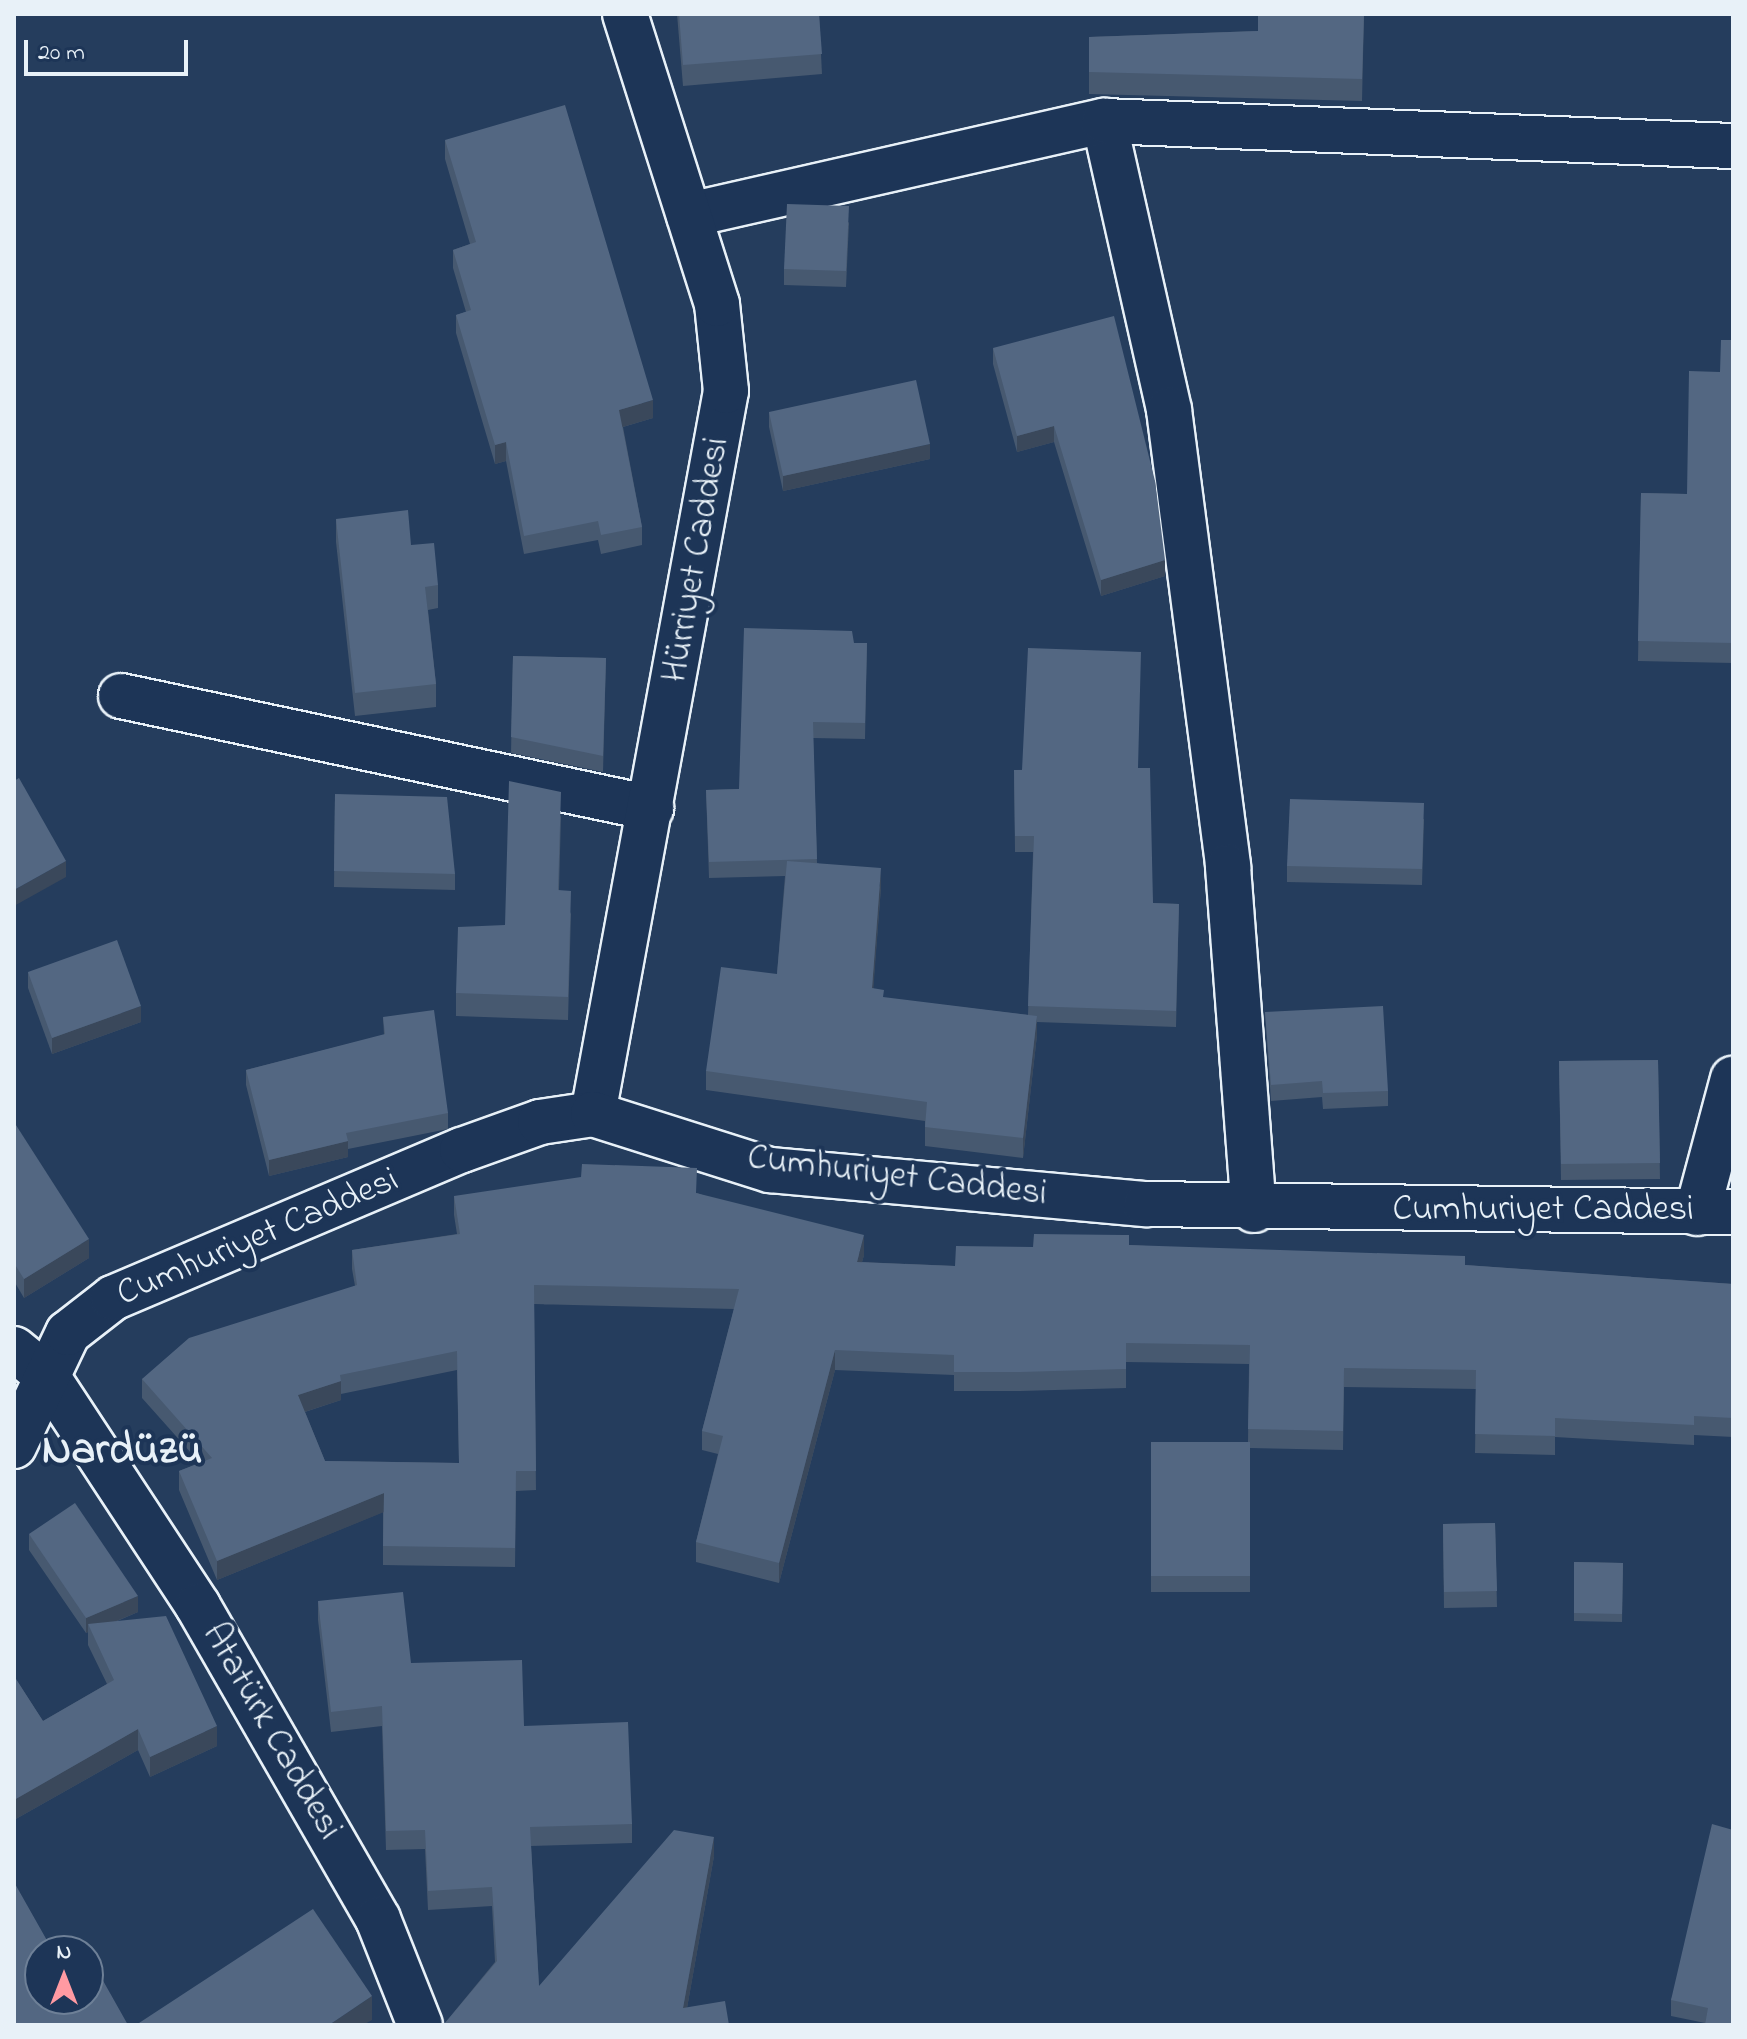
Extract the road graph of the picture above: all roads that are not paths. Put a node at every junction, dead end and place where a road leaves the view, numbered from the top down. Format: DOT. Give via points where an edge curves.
graph roads {
  1 [pos="625,14"];
  2 [pos="1104,121"];
  3 [pos="1733,146"];
  4 [pos="689,215"];
  5 [pos="121,696"];
  6 [pos="651,808"];
  7 [pos="1733,1079"];
  8 [pos="593,1114"];
  9 [pos="1254,1210"];
  10 [pos="1715,1212"];
  11 [pos="14,1349"];
  12 [pos="47,1376"];
  13 [pos="14,1446"];
  14 [pos="410,2021"];
  1 -- 4 [label="street, Hürriyet Caddesi"];
  2 -- 3 [label="street"];
  2 -- 4 [label="street"];
  2 -- 9 [label="street" via="1169,410 1228,867"];
  4 -- 6 [label="street, Hürriyet Caddesi" via="717,304 726,391"];
  5 -- 6 [label="street"];
  6 -- 8 [label="street, Hürriyet Caddesi"];
  7 -- 10 [label="street"];
  8 -- 9 [label="street, Cumhuriyet Caddesi" via="770,1170"];
  8 -- 12 [label="street, Cumhuriyet Caddesi" via="540,1122 462,1150 113,1298 68,1333"];
  9 -- 10 [label="street, Cumhuriyet Caddesi"];
  11 -- 12 [label="street, Atatürk Caddesi"];
  12 -- 13 [label="street, Cumhuriyet Caddesi"];
  12 -- 14 [label="street, Atatürk Caddesi" via="198,1606 378,1919"];
}
